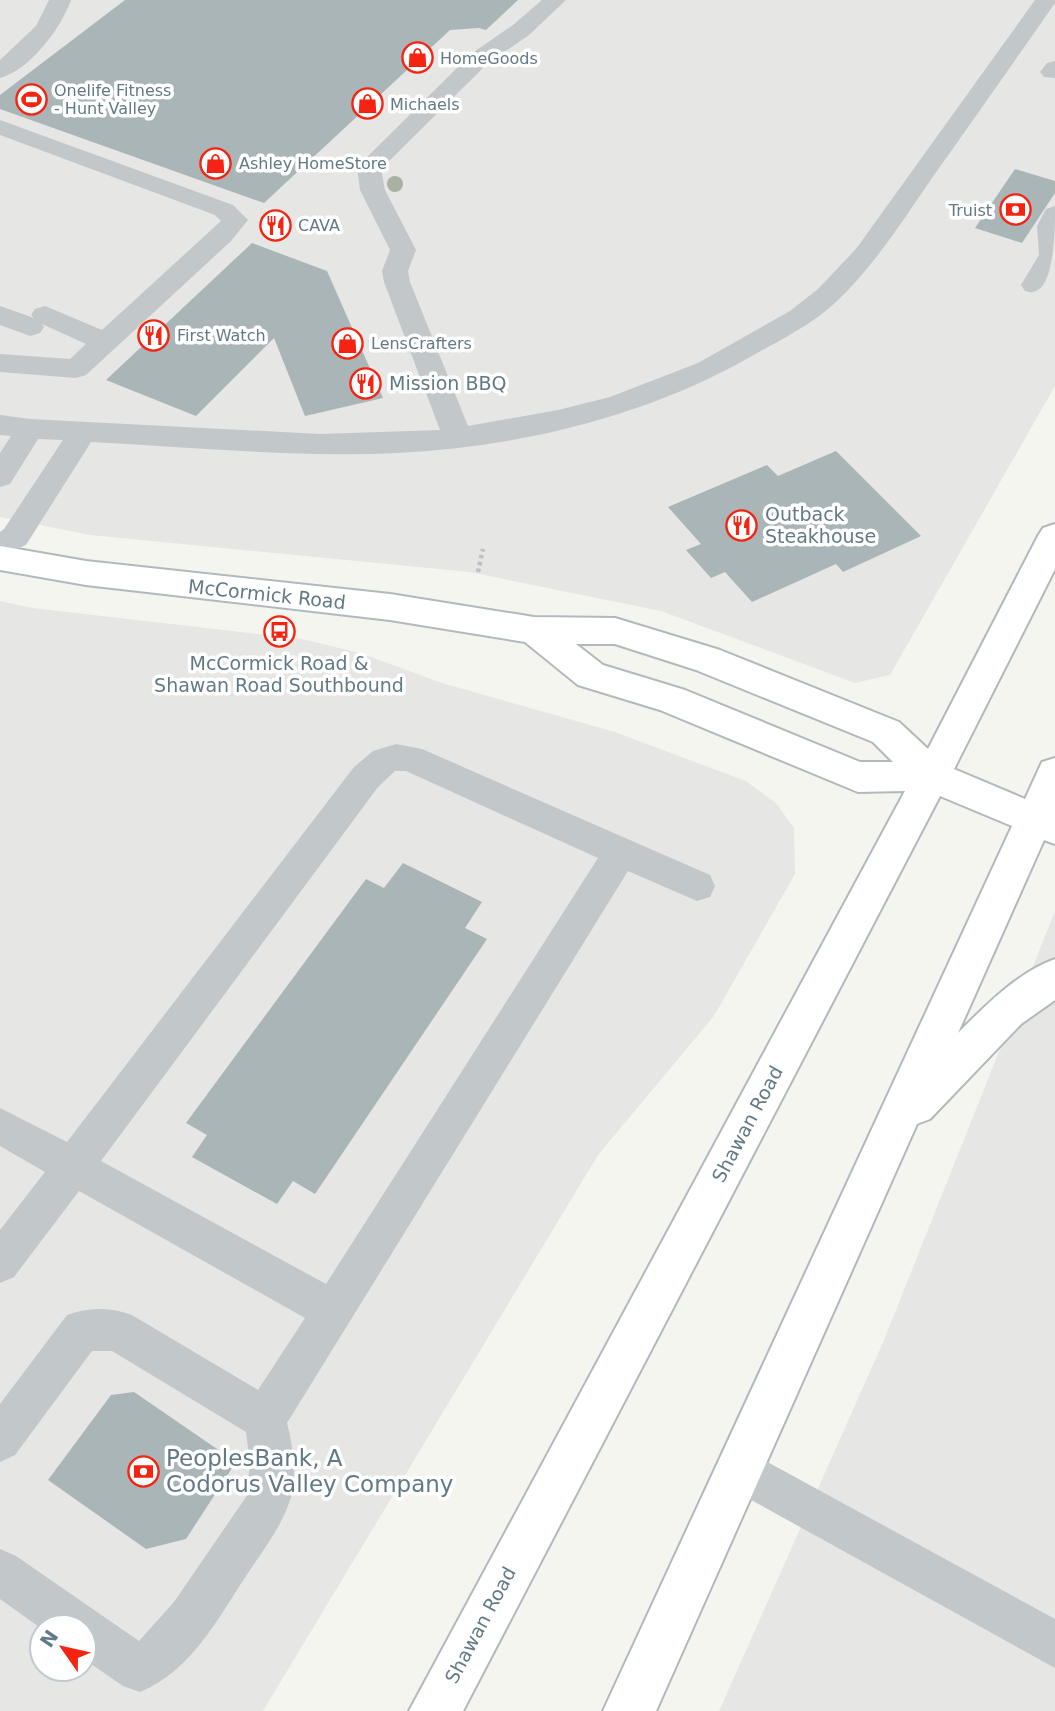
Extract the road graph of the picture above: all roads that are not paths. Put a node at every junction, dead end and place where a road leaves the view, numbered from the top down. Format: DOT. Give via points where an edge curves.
graph roads {
  1 [pos="60,0"];
  2 [pos="555,0"];
  3 [pos="1046,0"];
  4 [pos="0,71"];
  5 [pos="0,127"];
  6 [pos="1055,214"];
  7 [pos="1034,285"];
  8 [pos="0,315"];
  9 [pos="105,342"];
  10 [pos="0,363"];
  11 [pos="0,425"];
  12 [pos="30,429"];
  13 [pos="83,432"];
  14 [pos="458,438"];
  15 [pos="0,477"];
  16 [pos="1055,536"];
  17 [pos="0,545"];
  18 [pos="0,558"];
  19 [pos="534,630"];
  20 [pos="1055,773"];
  21 [pos="932,776"];
  22 [pos="1045,823"];
  23 [pos="621,852"];
  24 [pos="697,886"];
  25 [pos="1055,977"];
  26 [pos="896,1124"];
  27 [pos="0,1126"];
  28 [pos="73,1166"];
  29 [pos="0,1263"];
  30 [pos="332,1311"];
  31 [pos="265,1419"];
  32 [pos="0,1440"];
  33 [pos="740,1469"];
  34 [pos="0,1572"];
  35 [pos="59,1613"];
  36 [pos="98,1640"];
  37 [pos="1055,1645"];
  38 [pos="435,1711"];
  39 [pos="629,1711"];
  1 -- 4 [label="lane" via="54,20"];
  2 -- 14 [label="lane" via="470,68 369,167 374,198 403,250 395,271 397,282"];
  3 -- 14 [label="lane" via="865,255 800,317 708,369 630,400 558,420"];
  5 -- 9 [label="lane" via="225,210 235,220"];
  6 -- 7 [label="lane" via="1049,224 1054,249 1051,260"];
  8 -- 9 [label="lane" via="38,321"];
  9 -- 10 [label="lane" via="76,369"];
  11 -- 12 [label="lane"];
  12 -- 13 [label="lane"];
  12 -- 15 [label="lane"];
  13 -- 14 [label="lane" via="320,444"];
  13 -- 17 [label="lane" via="15,537"];
  16 -- 21 [label="main road, Shawan Road"];
  18 -- 19 [label="main road, McCormick Road"];
  19 -- 21 [label="main road, McCormick Road" via="591,675 672,700 858,778"];
  19 -- 21 [label="main road, McCormick Road" via="615,631 708,660 886,732"];
  20 -- 22 [label="main road"];
  21 -- 22 [label="main road, McCormick Road"];
  21 -- 38 [label="main road, Shawan Road"];
  22 -- 26 [label="main road"];
  23 -- 24 [label="lane"];
  23 -- 28 [label="lane" via="410,758 385,759 366,778"];
  23 -- 30 [label="lane"];
  25 -- 26 [label="main road" via="1007,1011"];
  26 -- 33 [label="main road"];
  27 -- 28 [label="lane"];
  28 -- 29 [label="lane"];
  28 -- 30 [label="lane"];
  30 -- 31 [label="lane"];
  31 -- 32 [label="lane" via="117,1331 82,1330"];
  31 -- 36 [label="lane" via="272,1474 264,1508 181,1633 140,1669"];
  33 -- 37 [label="lane"];
  33 -- 39 [label="main road"];
  34 -- 35 [label="lane"];
}
